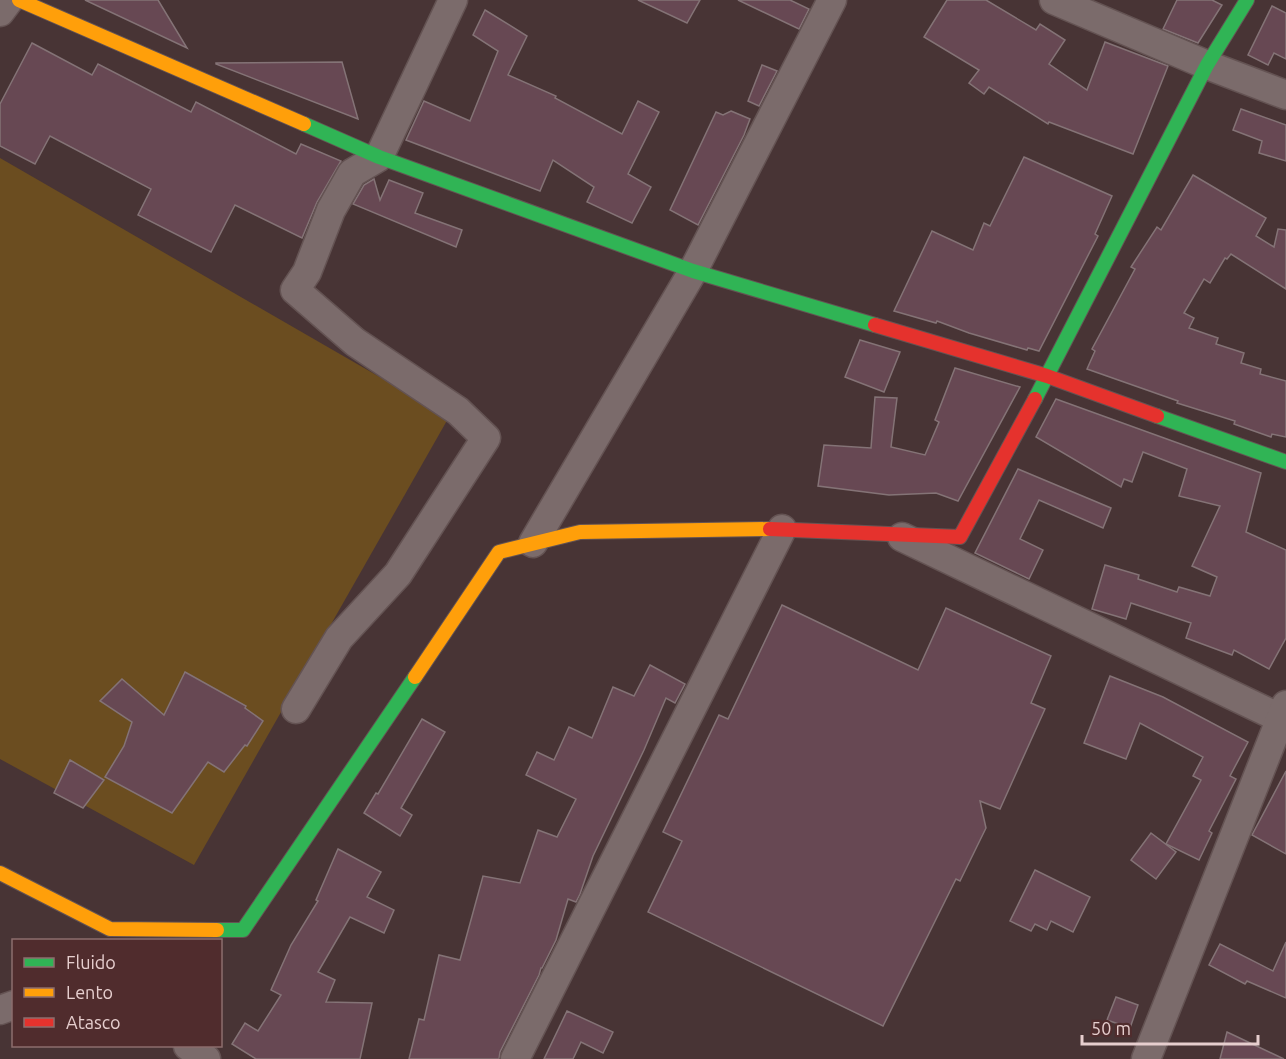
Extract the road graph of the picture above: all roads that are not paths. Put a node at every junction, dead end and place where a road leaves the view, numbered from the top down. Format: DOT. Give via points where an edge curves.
graph roads {
  1 [pos="9,0"];
  2 [pos="19,0"];
  3 [pos="453,0"];
  4 [pos="832,0"];
  5 [pos="1054,0"];
  6 [pos="1246,0"];
  7 [pos="0,12"];
  8 [pos="1207,65"];
  9 [pos="1286,95"];
  10 [pos="379,157"];
  11 [pos="693,271"];
  12 [pos="1047,376"];
  13 [pos="1286,462"];
  14 [pos="782,529"];
  15 [pos="900,536"];
  16 [pos="533,543"];
  17 [pos="296,709"];
  18 [pos="1284,715"];
  19 [pos="0,873"];
  20 [pos="183,935"];
  21 [pos="189,1047"];
  22 [pos="206,1059"];
  23 [pos="515,1059"];
  24 [pos="1146,1059"];
  1 -- 7 [label="street"];
  2 -- 10 [label="street"];
  3 -- 10 [label="street"];
  4 -- 11 [label="street"];
  5 -- 8 [label="street"];
  6 -- 8 [label="street"];
  8 -- 9 [label="street"];
  8 -- 12 [label="street"];
  10 -- 11 [label="street"];
  10 -- 17 [label="street" via="352,173 296,290 355,342 458,411 486,438 398,574 339,638"];
  11 -- 12 [label="street"];
  11 -- 16 [label="street"];
  12 -- 13 [label="street"];
  12 -- 15 [label="street" via="960,537"];
  14 -- 15 [label="street"];
  14 -- 16 [label="street" via="580,532"];
  14 -- 23 [label="street"];
  15 -- 18 [label="street"];
  16 -- 20 [label="street" via="499,552 243,930"];
  18 -- 24 [label="street"];
  19 -- 20 [label="street" via="110,929"];
  21 -- 22 [label="street"];
}
